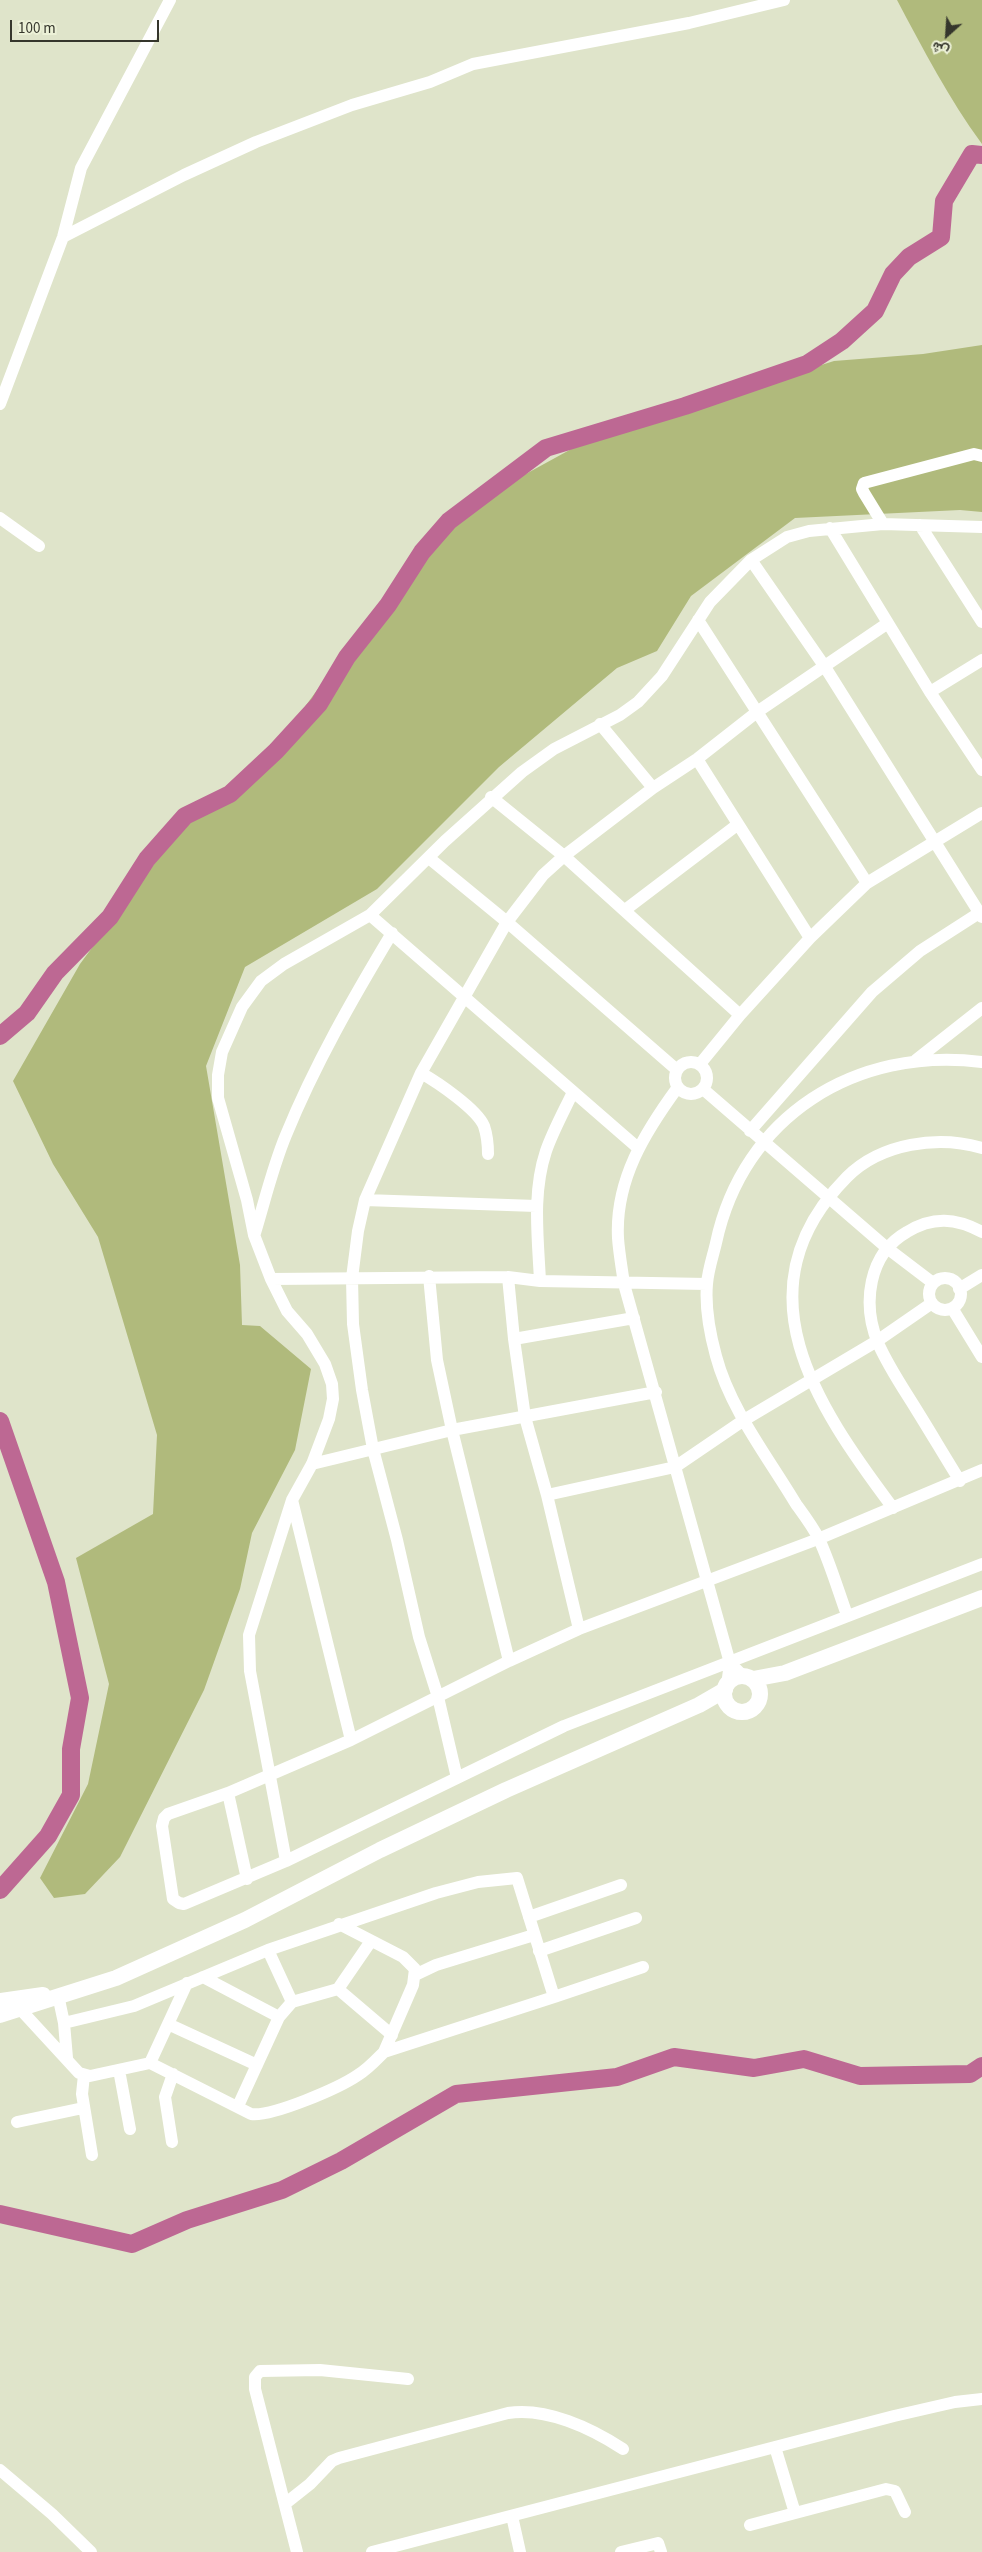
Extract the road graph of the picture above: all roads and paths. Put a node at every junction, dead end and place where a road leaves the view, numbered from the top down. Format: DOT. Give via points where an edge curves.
graph roads {
  1 [pos="170,0"];
  2 [pos="784,0"];
  3 [pos="63,237"];
  4 [pos="0,404"];
  5 [pos="982,456"];
  6 [pos="0,518"];
  7 [pos="883,524"];
  8 [pos="920,525"];
  9 [pos="982,527"];
  10 [pos="830,528"];
  11 [pos="39,546"];
  12 [pos="751,560"];
  13 [pos="698,620"];
  14 [pos="982,622"];
  15 [pos="888,623"];
  16 [pos="982,660"];
  17 [pos="825,667"];
  18 [pos="930,692"];
  19 [pos="757,712"];
  20 [pos="600,724"];
  21 [pos="697,760"];
  22 [pos="982,770"];
  23 [pos="653,788"];
  24 [pos="492,797"];
  25 [pos="982,812"];
  26 [pos="737,825"];
  27 [pos="934,841"];
  28 [pos="564,856"];
  29 [pos="429,858"];
  30 [pos="867,883"];
  31 [pos="625,910"];
  32 [pos="370,915"];
  33 [pos="981,915"];
  34 [pos="507,922"];
  35 [pos="392,933"];
  36 [pos="810,938"];
  37 [pos="465,997"];
  38 [pos="982,1008"];
  39 [pos="740,1015"];
  40 [pos="916,1060"];
  41 [pos="982,1062"];
  42 [pos="700,1064"];
  43 [pos="677,1070"];
  44 [pos="421,1073"];
  45 [pos="678,1087"];
  46 [pos="703,1089"];
  47 [pos="573,1092"];
  48 [pos="750,1131"];
  49 [pos="762,1142"];
  50 [pos="638,1148"];
  51 [pos="982,1148"];
  52 [pos="488,1154"];
  53 [pos="828,1197"];
  54 [pos="365,1200"];
  55 [pos="536,1206"];
  56 [pos="982,1232"];
  57 [pos="254,1235"];
  58 [pos="887,1248"];
  59 [pos="982,1275"];
  60 [pos="429,1276"];
  61 [pos="508,1277"];
  62 [pos="352,1278"];
  63 [pos="271,1279"];
  64 [pos="540,1281"];
  65 [pos="933,1283"];
  66 [pos="624,1284"];
  67 [pos="707,1284"];
  68 [pos="959,1288"];
  69 [pos="932,1303"];
  70 [pos="952,1308"];
  71 [pos="634,1318"];
  72 [pos="514,1340"];
  73 [pos="878,1341"];
  74 [pos="982,1357"];
  75 [pos="812,1380"];
  76 [pos="656,1392"];
  77 [pos="525,1417"];
  78 [pos="744,1420"];
  79 [pos="452,1430"];
  80 [pos="373,1448"];
  81 [pos="312,1464"];
  82 [pos="675,1467"];
  83 [pos="982,1470"];
  84 [pos="960,1480"];
  85 [pos="547,1495"];
  86 [pos="292,1500"];
  87 [pos="893,1508"];
  88 [pos="818,1539"];
  89 [pos="982,1564"];
  90 [pos="706,1582"];
  91 [pos="982,1598"];
  92 [pos="847,1615"];
  93 [pos="579,1629"];
  94 [pos="509,1661"];
  95 [pos="730,1663"];
  96 [pos="785,1673"];
  97 [pos="748,1678"];
  98 [pos="727,1694"];
  99 [pos="438,1697"];
  100 [pos="760,1697"];
  101 [pos="351,1740"];
  102 [pos="271,1775"];
  103 [pos="457,1778"];
  104 [pos="228,1793"];
  105 [pos="286,1861"];
  106 [pos="247,1879"];
  107 [pos="621,1885"];
  108 [pos="529,1917"];
  109 [pos="636,1918"];
  110 [pos="339,1924"];
  111 [pos="534,1936"];
  112 [pos="371,1941"];
  113 [pos="268,1950"];
  114 [pos="539,1951"];
  115 [pos="643,1967"];
  116 [pos="415,1975"];
  117 [pos="204,1977"];
  118 [pos="187,1983"];
  119 [pos="338,1989"];
  120 [pos="58,1995"];
  121 [pos="554,1997"];
  122 [pos="0,2001"];
  123 [pos="292,2002"];
  124 [pos="21,2010"];
  125 [pos="0,2015"];
  126 [pos="278,2017"];
  127 [pos="64,2023"];
  128 [pos="168,2024"];
  129 [pos="392,2035"];
  130 [pos="384,2052"];
  131 [pos="67,2058"];
  132 [pos="150,2063"];
  133 [pos="256,2065"];
  134 [pos="119,2070"];
  135 [pos="173,2074"];
  136 [pos="84,2075"];
  137 [pos="238,2106"];
  138 [pos="84,2108"];
  139 [pos="17,2122"];
  140 [pos="130,2129"];
  141 [pos="172,2142"];
  142 [pos="92,2155"];
  143 [pos="408,2379"];
  144 [pos="982,2399"];
  145 [pos="775,2447"];
  146 [pos="623,2449"];
  147 [pos="0,2470"];
  148 [pos="286,2503"];
  149 [pos="905,2512"];
  150 [pos="795,2513"];
  151 [pos="512,2516"];
  152 [pos="750,2525"];
  153 [pos="91,2552"];
  154 [pos="297,2552"];
  155 [pos="372,2552"];
  156 [pos="520,2552"];
  157 [pos="622,2552"];
  158 [pos="661,2552"];
  1 -- 3 [label="street" via="81,168"];
  2 -- 3 [label="street" via="689,23 473,64 256,142"];
  3 -- 4 [label="street"];
  5 -- 7 [label="street" via="974,454 864,483 862,489"];
  6 -- 11 [label="street"];
  7 -- 8 [label="street"];
  7 -- 10 [label="street"];
  8 -- 9 [label="street"];
  8 -- 14 [label="street"];
  10 -- 12 [label="street" via="787,537"];
  10 -- 15 [label="street"];
  12 -- 13 [label="street" via="710,602"];
  12 -- 17 [label="street"];
  13 -- 19 [label="street"];
  13 -- 20 [label="street" via="652,689 626,710"];
  15 -- 17 [label="street"];
  15 -- 18 [label="street"];
  16 -- 18 [label="street"];
  17 -- 19 [label="street"];
  17 -- 27 [label="street"];
  18 -- 22 [label="street"];
  19 -- 21 [label="street"];
  19 -- 30 [label="street"];
  20 -- 23 [label="street"];
  20 -- 24 [label="street" via="554,750"];
  21 -- 23 [label="street"];
  21 -- 26 [label="street"];
  23 -- 28 [label="street"];
  24 -- 28 [label="street"];
  24 -- 29 [label="street"];
  25 -- 27 [label="street"];
  26 -- 31 [label="street"];
  26 -- 36 [label="street"];
  27 -- 30 [label="street"];
  27 -- 33 [label="street"];
  28 -- 31 [label="street"];
  28 -- 34 [label="street" via="531,889"];
  29 -- 32 [label="street"];
  29 -- 34 [label="street"];
  30 -- 36 [label="street"];
  31 -- 39 [label="street"];
  32 -- 35 [label="street"];
  32 -- 57 [label="street" via="284,964 261,982 242,1007 222,1052 218,1098"];
  33 -- 48 [label="street" via="920,951 872,992"];
  34 -- 37 [label="street"];
  34 -- 43 [label="street"];
  35 -- 37 [label="street"];
  35 -- 57 [label="street" via="336,1028 293,1118"];
  36 -- 39 [label="street"];
  37 -- 44 [label="street"];
  37 -- 47 [label="street"];
  38 -- 40 [label="street"];
  39 -- 42 [label="street"];
  40 -- 41 [label="street"];
  40 -- 49 [label="street" via="864,1072 824,1090 790,1114"];
  42 -- 43 [label="street" via="690,1061"];
  42 -- 46 [label="street" via="707,1073"];
  43 -- 45 [label="street" via="675,1079"];
  44 -- 52 [label="street" via="460,1100 484,1125"];
  44 -- 54 [label="street"];
  45 -- 46 [label="street" via="690,1094"];
  45 -- 50 [label="street"];
  46 -- 48 [label="street"];
  47 -- 50 [label="street"];
  47 -- 55 [label="street" via="546,1151"];
  48 -- 49 [label="street"];
  49 -- 53 [label="street"];
  49 -- 67 [label="street" via="729,1200"];
  50 -- 66 [label="street" via="620,1201 618,1237"];
  51 -- 53 [label="street" via="927,1141 883,1153 855,1169"];
  53 -- 58 [label="street"];
  53 -- 75 [label="street" via="808,1227 799,1248 791,1295 801,1349"];
  54 -- 55 [label="street"];
  54 -- 62 [label="street"];
  55 -- 64 [label="street"];
  56 -- 58 [label="street" via="962,1222 921,1223"];
  57 -- 63 [label="street"];
  58 -- 65 [label="street"];
  58 -- 73 [label="street" via="872,1276 869,1294"];
  59 -- 68 [label="street"];
  60 -- 61 [label="street"];
  60 -- 62 [label="street"];
  60 -- 79 [label="street" via="437,1360"];
  61 -- 64 [label="street"];
  61 -- 72 [label="street"];
  62 -- 63 [label="street"];
  62 -- 80 [label="street" via="352,1324"];
  63 -- 81 [label="street" via="287,1311 307,1334 325,1364 332,1384 329,1419"];
  64 -- 66 [label="street"];
  65 -- 68 [label="street" via="948,1279"];
  65 -- 69 [label="street" via="929,1293"];
  66 -- 67 [label="street"];
  66 -- 71 [label="street"];
  67 -- 78 [label="street" via="716,1356"];
  68 -- 70 [label="street" via="959,1300"];
  69 -- 70 [label="street" via="941,1310"];
  69 -- 73 [label="street"];
  70 -- 74 [label="street"];
  71 -- 72 [label="street"];
  71 -- 76 [label="street"];
  72 -- 77 [label="street"];
  73 -- 75 [label="street"];
  73 -- 84 [label="street"];
  75 -- 78 [label="street"];
  75 -- 87 [label="street" via="821,1402"];
  76 -- 77 [label="street"];
  76 -- 82 [label="street"];
  77 -- 79 [label="street"];
  77 -- 85 [label="street"];
  78 -- 82 [label="street"];
  78 -- 88 [label="street"];
  79 -- 80 [label="street"];
  79 -- 94 [label="street"];
  80 -- 81 [label="street"];
  80 -- 99 [label="street" via="419,1637"];
  81 -- 86 [label="street"];
  82 -- 85 [label="street"];
  82 -- 90 [label="street"];
  83 -- 84 [label="street"];
  84 -- 87 [label="street"];
  85 -- 93 [label="street"];
  86 -- 101 [label="street"];
  86 -- 102 [label="street" via="249,1635 250,1670"];
  87 -- 88 [label="street"];
  88 -- 90 [label="street"];
  88 -- 92 [label="street"];
  89 -- 92 [label="street"];
  90 -- 93 [label="street"];
  90 -- 95 [label="street"];
  91 -- 96 [label="main road"];
  92 -- 95 [label="street"];
  93 -- 94 [label="street"];
  94 -- 99 [label="street"];
  95 -- 97 [label="street"];
  95 -- 98 [label="street"];
  95 -- 103 [label="street" via="564,1726"];
  96 -- 97 [label="main road"];
  96 -- 100 [label="main road"];
  97 -- 98 [label="main road" via="734,1678"];
  97 -- 100 [label="main road" via="760,1690"];
  98 -- 100 [label="main road" via="734,1710 748,1711"];
  98 -- 120 [label="main road" via="488,1798 245,1920 116,1978"];
  99 -- 101 [label="street"];
  99 -- 103 [label="street"];
  101 -- 102 [label="street"];
  102 -- 104 [label="street"];
  102 -- 105 [label="street"];
  103 -- 105 [label="street"];
  104 -- 106 [label="street"];
  104 -- 106 [label="street" via="164,1818 162,1826 173,1898 184,1904"];
  105 -- 106 [label="street"];
  107 -- 108 [label="street"];
  108 -- 110 [label="street" via="517,1878 454,1888"];
  108 -- 111 [label="street"];
  109 -- 114 [label="street"];
  110 -- 112 [label="street"];
  110 -- 113 [label="street"];
  111 -- 114 [label="street"];
  111 -- 116 [label="street" via="436,1965"];
  112 -- 116 [label="street" via="403,1957 412,1964"];
  112 -- 119 [label="street"];
  113 -- 117 [label="street"];
  113 -- 123 [label="street"];
  114 -- 121 [label="street"];
  115 -- 121 [label="street"];
  116 -- 129 [label="street"];
  117 -- 118 [label="street"];
  117 -- 126 [label="street"];
  118 -- 127 [label="street" via="134,2006"];
  118 -- 128 [label="street"];
  119 -- 123 [label="street"];
  119 -- 129 [label="street"];
  120 -- 122 [label="main road"];
  120 -- 124 [label="main road"];
  120 -- 127 [label="street"];
  121 -- 130 [label="street"];
  123 -- 126 [label="street"];
  124 -- 125 [label="main road"];
  124 -- 131 [label="street"];
  126 -- 133 [label="street"];
  127 -- 131 [label="street"];
  128 -- 132 [label="street"];
  128 -- 133 [label="street"];
  129 -- 130 [label="street"];
  130 -- 137 [label="street" via="351,2079 288,2106 258,2115"];
  131 -- 136 [label="street"];
  132 -- 134 [label="street"];
  132 -- 135 [label="street"];
  133 -- 137 [label="street"];
  134 -- 136 [label="street"];
  134 -- 140 [label="street"];
  135 -- 137 [label="street"];
  135 -- 141 [label="street" via="165,2097"];
  136 -- 138 [label="street"];
  138 -- 139 [label="street"];
  138 -- 142 [label="street"];
  143 -- 148 [label="street" via="320,2370 273,2370 257,2374 255,2389"];
  144 -- 145 [label="street" via="955,2402"];
  145 -- 150 [label="street"];
  145 -- 151 [label="street"];
  146 -- 148 [label="street" via="550,2416 533,2411 514,2412 339,2458"];
  147 -- 153 [label="street"];
  148 -- 154 [label="street"];
  149 -- 150 [label="street" via="895,2491 886,2489"];
  150 -- 152 [label="street"];
  151 -- 155 [label="street"];
  151 -- 156 [label="street"];
  157 -- 158 [label="street" via="658,2543"];
}
